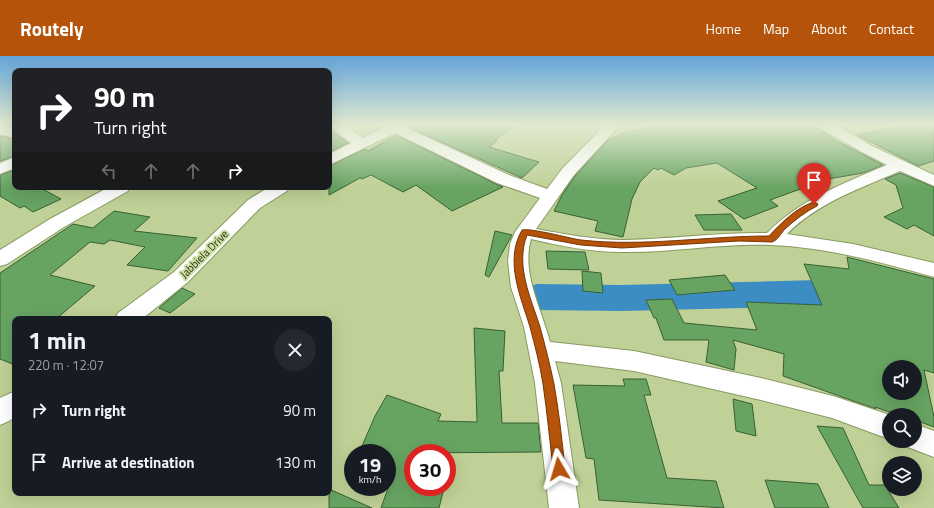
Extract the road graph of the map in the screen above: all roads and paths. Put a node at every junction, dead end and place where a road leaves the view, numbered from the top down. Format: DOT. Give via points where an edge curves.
graph roads {
  1 [pos="360,145"];
  2 [pos="436,145"];
  3 [pos="592,145"];
  4 [pos="860,145"];
  5 [pos="332,159"];
  6 [pos="12,163"];
  7 [pos="900,165"];
  8 [pos="0,169"];
  9 [pos="930,175"];
  10 [pos="117,190"];
  11 [pos="276,190"];
  12 [pos="550,196"];
  13 [pos="524,232"];
  14 [pos="772,239"];
  15 [pos="0,259"];
  16 [pos="934,270"];
  17 [pos="130,316"];
  18 [pos="540,350"];
  19 [pos="12,404"];
  20 [pos="0,413"];
  21 [pos="882,425"];
  22 [pos="922,440"];
  23 [pos="934,444"];
  24 [pos="564,508"];
  1 -- 5 [label="street"];
  2 -- 12 [label="street" via="503,179"];
  3 -- 12 [label="street"];
  4 -- 7 [label="street"];
  6 -- 8 [label="street"];
  7 -- 9 [label="street"];
  7 -- 14 [label="street" via="837,192 803,210"];
  10 -- 15 [label="street"];
  11 -- 17 [label="street, Jabbiela Drive" via="254,204 181,277"];
  12 -- 13 [label="street"];
  13 -- 14 [label="street" via="622,246"];
  13 -- 18 [label="street" via="518,261 522,287"];
  14 -- 16 [label="street" via="829,245"];
  18 -- 21 [label="street" via="634,362 762,389 833,407"];
  18 -- 24 [label="street" via="548,383"];
  19 -- 20 [label="street"];
  22 -- 23 [label="street"];
}
